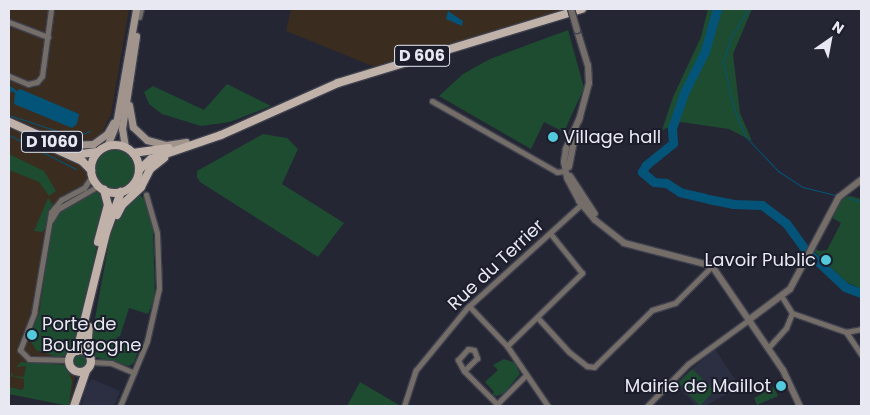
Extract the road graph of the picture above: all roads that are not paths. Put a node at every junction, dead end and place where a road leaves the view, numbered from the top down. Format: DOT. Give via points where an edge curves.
graph roads {
  1 [pos="51,9"];
  2 [pos="136,9"];
  3 [pos="141,9"];
  4 [pos="571,9"];
  5 [pos="582,9"];
  6 [pos="9,22"];
  7 [pos="48,37"];
  8 [pos="131,75"];
  9 [pos="9,76"];
  10 [pos="432,101"];
  11 [pos="120,104"];
  12 [pos="9,122"];
  13 [pos="9,128"];
  14 [pos="21,128"];
  15 [pos="186,145"];
  16 [pos="107,146"];
  17 [pos="125,147"];
  18 [pos="97,152"];
  19 [pos="133,152"];
  20 [pos="139,170"];
  21 [pos="567,171"];
  22 [pos="92,173"];
  23 [pos="861,180"];
  24 [pos="101,188"];
  25 [pos="121,192"];
  26 [pos="146,195"];
  27 [pos="583,203"];
  28 [pos="48,227"];
  29 [pos="550,233"];
  30 [pos="100,256"];
  31 [pos="712,266"];
  32 [pos="93,291"];
  33 [pos="782,297"];
  34 [pos="91,302"];
  35 [pos="469,306"];
  36 [pos="792,313"];
  37 [pos="537,317"];
  38 [pos="750,319"];
  39 [pos="861,329"];
  40 [pos="846,332"];
  41 [pos="507,346"];
  42 [pos="768,348"];
  43 [pos="77,351"];
  44 [pos="87,352"];
  45 [pos="861,354"];
  46 [pos="69,360"];
  47 [pos="92,362"];
  48 [pos="73,370"];
  49 [pos="86,371"];
  50 [pos="464,371"];
  51 [pos="134,373"];
  52 [pos="526,375"];
  53 [pos="76,397"];
  54 [pos="498,405"];
  55 [pos="74,406"];
  56 [pos="120,406"];
  57 [pos="404,406"];
  58 [pos="548,406"];
  59 [pos="649,406"];
  60 [pos="800,406"];
  1 -- 7 [label="street"];
  2 -- 11 [label="main road"];
  3 -- 8 [label="main road"];
  4 -- 21 [label="street, bridge" via="588,65 589,83 580,117 566,149"];
  5 -- 15 [label="main road, D 606" via="338,83"];
  6 -- 7 [label="street"];
  7 -- 9 [label="street" via="42,76 34,83"];
  8 -- 15 [label="main road" via="129,117 140,135 156,144"];
  8 -- 17 [label="main road" via="122,130"];
  10 -- 21 [label="street" via="552,169"];
  11 -- 14 [label="main road" via="107,134 85,146 65,145"];
  11 -- 16 [label="main road"];
  12 -- 14 [label="main road, D 1060"];
  13 -- 22 [label="main road, D 1060" via="82,161"];
  14 -- 18 [label="main road, D 1060" via="81,154"];
  15 -- 19 [label="main road, D 606" via="161,151"];
  15 -- 20 [label="main road, D 606" via="147,161"];
  15 -- 30 [label="main road, D 606" via="154,164 141,187 122,205"];
  16 -- 17 [label="main road"];
  16 -- 18 [label="main road"];
  17 -- 19 [label="main road"];
  18 -- 22 [label="main road"];
  19 -- 20 [label="main road"];
  20 -- 25 [label="main road" via="134,184"];
  21 -- 27 [label="street"];
  22 -- 24 [label="main road"];
  22 -- 28 [label="street" via="84,188 57,203 50,212"];
  23 -- 33 [label="street" via="841,195"];
  24 -- 25 [label="main road"];
  24 -- 28 [label="street" via="55,212"];
  24 -- 32 [label="main road, D 606" via="108,205 96,256"];
  25 -- 30 [label="main road, D 606"];
  26 -- 51 [label="street" via="155,216 160,278 150,331"];
  27 -- 29 [label="street, Rue du Terrier"];
  27 -- 31 [label="street" via="618,240 637,248"];
  28 -- 46 [label="street" via="34,313 20,350 29,359"];
  29 -- 35 [label="street, Rue du Terrier"];
  29 -- 37 [label="street" via="583,272"];
  30 -- 32 [label="main road, D 606"];
  31 -- 37 [label="street" via="675,303 652,310 594,367 587,366 569,352"];
  31 -- 38 [label="street"];
  32 -- 34 [label="main road, D 606"];
  33 -- 36 [label="street"];
  33 -- 38 [label="street"];
  34 -- 43 [label="main road, D 606"];
  34 -- 44 [label="main road, D 606"];
  35 -- 41 [label="street"];
  35 -- 57 [label="street, Rue du Terrier" via="416,370"];
  36 -- 40 [label="street"];
  36 -- 42 [label="street" via="786,328"];
  37 -- 41 [label="street"];
  38 -- 42 [label="street"];
  38 -- 59 [label="street" via="700,355"];
  39 -- 40 [label="street"];
  40 -- 45 [label="street"];
  41 -- 52 [label="street"];
  42 -- 60 [label="street"];
  43 -- 44 [label="main road"];
  43 -- 46 [label="main road"];
  44 -- 47 [label="main road"];
  46 -- 48 [label="main road"];
  47 -- 49 [label="main road"];
  47 -- 51 [label="street" via="111,363"];
  48 -- 49 [label="main road"];
  48 -- 53 [label="main road"];
  49 -- 53 [label="main road"];
  50 -- 54 [label="street"];
  51 -- 56 [label="street"];
  52 -- 54 [label="street"];
  52 -- 58 [label="street"];
  53 -- 55 [label="main road"];
}
